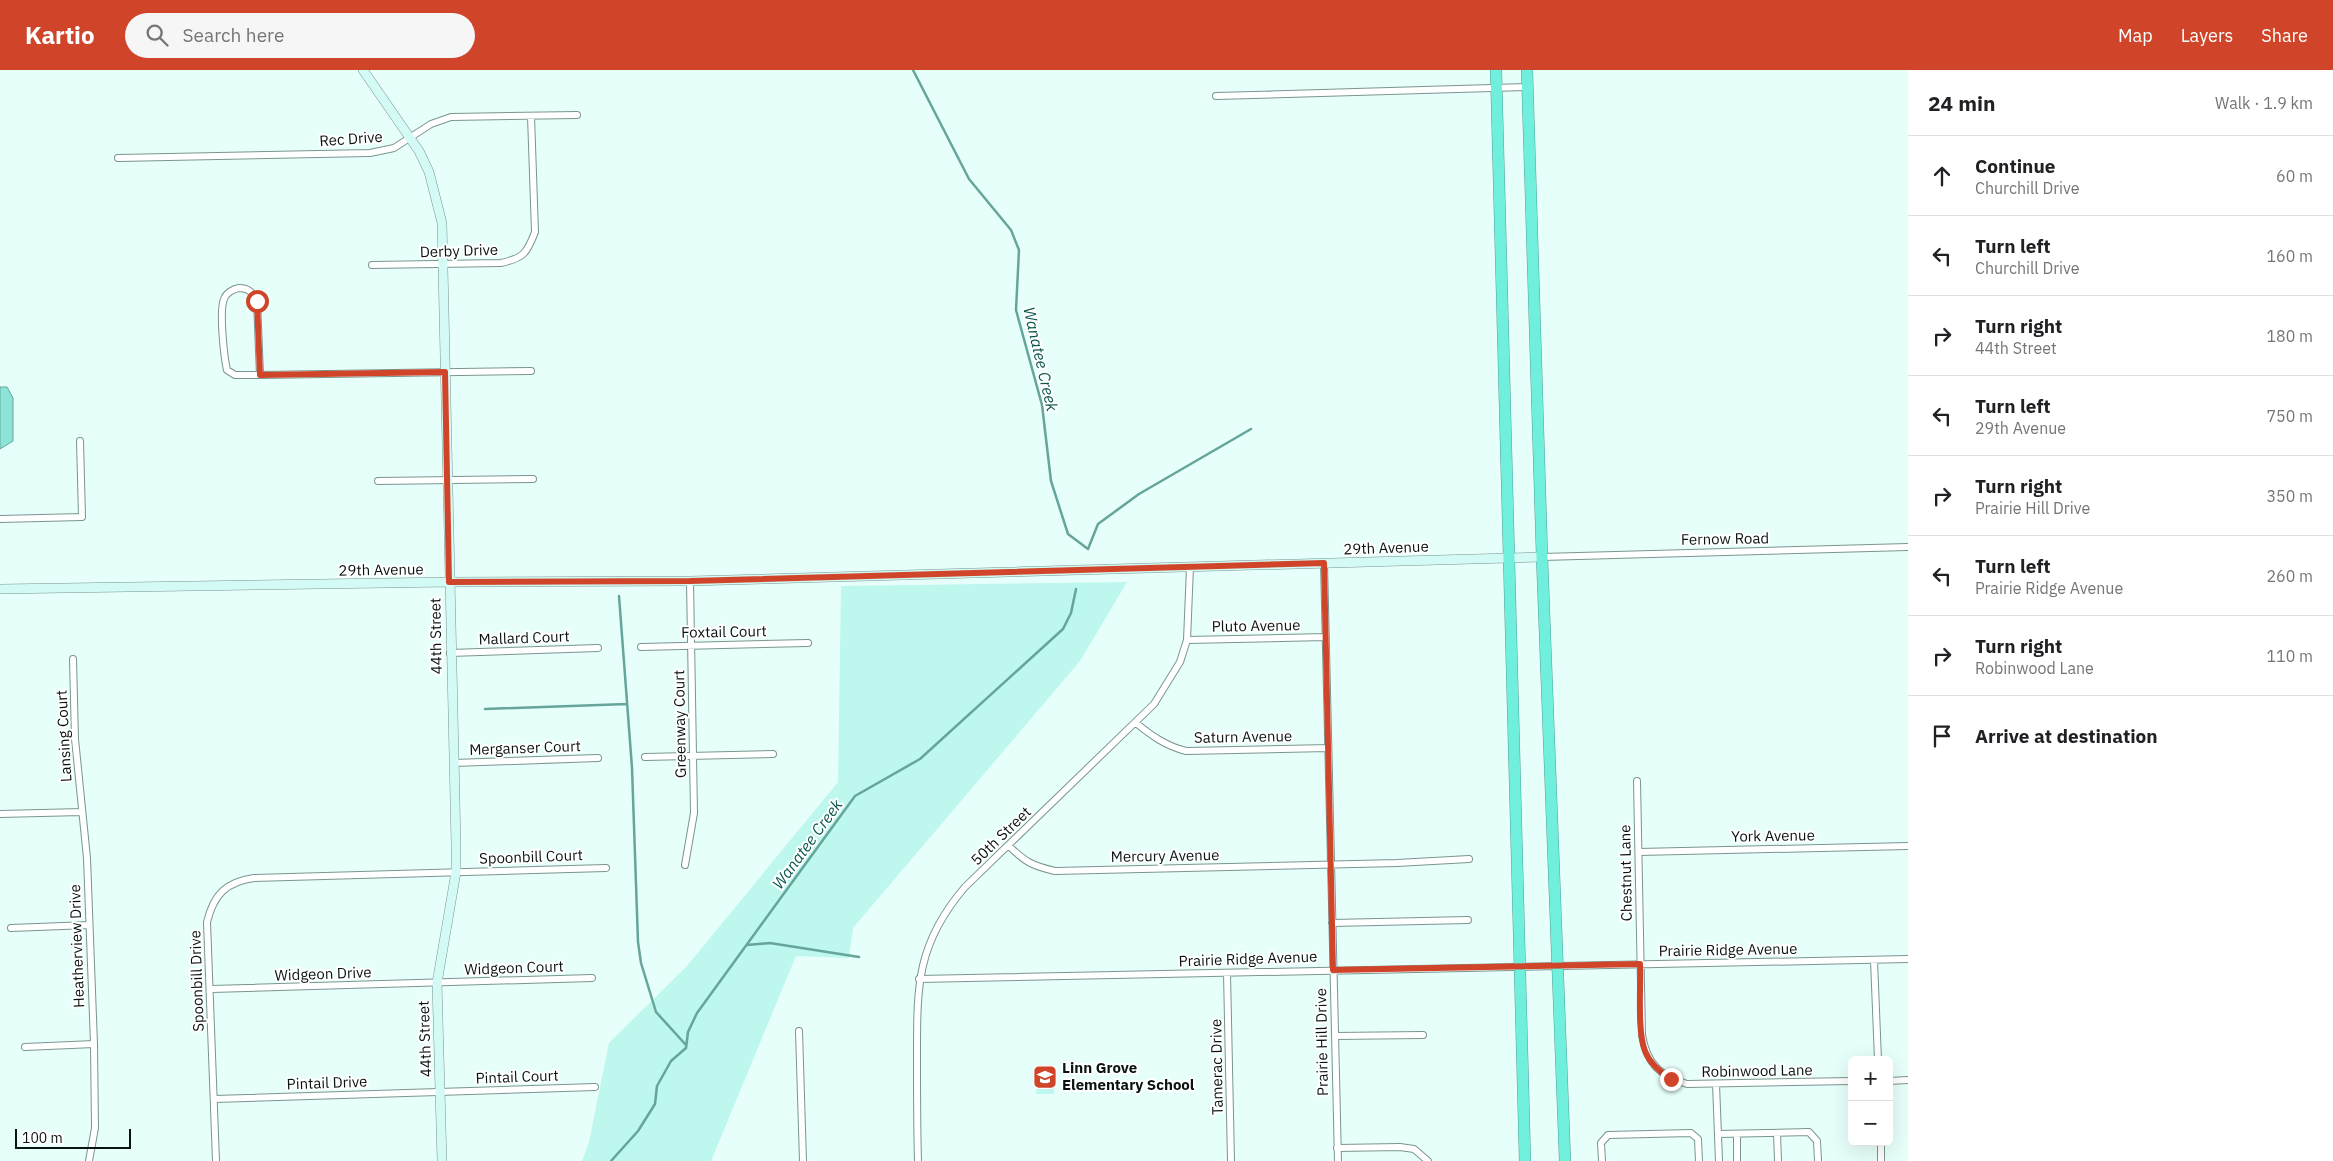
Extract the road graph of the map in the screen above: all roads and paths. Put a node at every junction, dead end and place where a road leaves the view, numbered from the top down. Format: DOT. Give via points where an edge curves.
graph roads {
  1 [pos="363,70"];
  2 [pos="1496,70"];
  3 [pos="1527,70"];
  4 [pos="1497,87"];
  5 [pos="1528,87"];
  6 [pos="1216,96"];
  7 [pos="577,115"];
  8 [pos="531,116"];
  9 [pos="411,136"];
  10 [pos="118,158"];
  11 [pos="443,264"];
  12 [pos="372,265"];
  13 [pos="531,371"];
  14 [pos="445,372"];
  15 [pos="260,375"];
  16 [pos="80,441"];
  17 [pos="533,479"];
  18 [pos="447,480"];
  19 [pos="378,481"];
  20 [pos="0,519"];
  21 [pos="1908,547"];
  22 [pos="1542,556"];
  23 [pos="1508,558"];
  24 [pos="1324,563"];
  25 [pos="1190,567"];
  26 [pos="690,581"];
  27 [pos="449,582"];
  28 [pos="0,589"];
  29 [pos="1326,637"];
  30 [pos="1187,640"];
  31 [pos="808,643"];
  32 [pos="691,646"];
  33 [pos="641,647"];
  34 [pos="598,648"];
  35 [pos="450,652"];
  36 [pos="73,659"];
  37 [pos="1136,723"];
  38 [pos="1328,748"];
  39 [pos="773,754"];
  40 [pos="694,756"];
  41 [pos="645,757"];
  42 [pos="598,758"];
  43 [pos="454,764"];
  44 [pos="1637,781"];
  45 [pos="82,812"];
  46 [pos="0,814"];
  47 [pos="1008,846"];
  48 [pos="1908,846"];
  49 [pos="1639,852"];
  50 [pos="1469,858"];
  51 [pos="1331,864"];
  52 [pos="685,865"];
  53 [pos="606,868"];
  54 [pos="456,872"];
  55 [pos="1468,920"];
  56 [pos="1332,923"];
  57 [pos="89,925"];
  58 [pos="11,928"];
  59 [pos="1908,959"];
  60 [pos="1874,960"];
  61 [pos="1640,964"];
  62 [pos="1559,965"];
  63 [pos="1520,966"];
  64 [pos="1333,970"];
  65 [pos="1227,973"];
  66 [pos="592,978"];
  67 [pos="919,979"];
  68 [pos="437,983"];
  69 [pos="210,989"];
  70 [pos="799,1031"];
  71 [pos="1423,1034"];
  72 [pos="1335,1036"];
  73 [pos="94,1044"];
  74 [pos="25,1047"];
  75 [pos="1878,1056"];
  76 [pos="1908,1080"];
  77 [pos="1893,1081"];
  78 [pos="1848,1082"];
  79 [pos="1716,1084"];
  80 [pos="594,1088"];
  81 [pos="440,1092"];
  82 [pos="214,1099"];
  83 [pos="1777,1133"];
  84 [pos="1718,1134"];
  85 [pos="1736,1134"];
  86 [pos="1881,1146"];
  87 [pos="1337,1148"];
  88 [pos="89,1161"];
  89 [pos="216,1161"];
  90 [pos="442,1161"];
  91 [pos="803,1161"];
  92 [pos="918,1161"];
  93 [pos="1231,1161"];
  94 [pos="1338,1161"];
  95 [pos="1428,1161"];
  96 [pos="1525,1161"];
  97 [pos="1565,1161"];
  98 [pos="1602,1161"];
  99 [pos="1699,1161"];
  100 [pos="1719,1161"];
  101 [pos="1737,1161"];
  102 [pos="1778,1161"];
  103 [pos="1818,1161"];
  104 [pos="1881,1161"];
  1 -- 9 [label="street, 44th Street"];
  2 -- 4 [label="highway"];
  3 -- 5 [label="highway"];
  4 -- 5 [label="street"];
  4 -- 6 [label="street"];
  4 -- 23 [label="highway"];
  5 -- 22 [label="highway"];
  7 -- 8 [label="street, Rec Drive"];
  8 -- 9 [label="street, Rec Drive" via="451,118 431,124"];
  8 -- 11 [label="street, Derby Drive" via="535,232 528,250 518,259 501,263"];
  9 -- 10 [label="street, Rec Drive" via="394,148 370,154"];
  9 -- 11 [label="street, 44th Street" via="437,195 442,223"];
  11 -- 12 [label="street, Derby Drive"];
  11 -- 14 [label="street, 44th Street"];
  13 -- 14 [label="street"];
  14 -- 15 [label="street"];
  14 -- 18 [label="street, 44th Street"];
  15 -- 15 [label="street" via="257,301 253,293 238,288 224,298 222,308 227,370 235,375"];
  16 -- 20 [label="street" via="82,517"];
  17 -- 18 [label="street"];
  18 -- 19 [label="street"];
  18 -- 27 [label="street, 44th Street"];
  21 -- 22 [label="street, Fernow Road"];
  22 -- 23 [label="street, 29th Avenue"];
  22 -- 62 [label="highway"];
  23 -- 24 [label="street, 29th Avenue"];
  23 -- 63 [label="highway"];
  24 -- 25 [label="street, 29th Avenue"];
  24 -- 29 [label="street, Prairie Hill Drive"];
  25 -- 26 [label="street, 29th Avenue"];
  25 -- 30 [label="street, 50th Street"];
  26 -- 27 [label="street, 29th Avenue"];
  26 -- 32 [label="street, Greenway Court"];
  27 -- 28 [label="street, 29th Avenue"];
  27 -- 35 [label="street, 44th Street"];
  29 -- 30 [label="street, Pluto Avenue"];
  29 -- 38 [label="street, Prairie Hill Drive"];
  30 -- 37 [label="street, 50th Street" via="1180,662 1167,684"];
  31 -- 32 [label="street, Foxtail Court"];
  32 -- 33 [label="street, Foxtail Court"];
  32 -- 40 [label="street, Greenway Court"];
  34 -- 35 [label="street, Mallard Court"];
  35 -- 43 [label="street, 44th Street"];
  36 -- 45 [label="street, Lansing Court" via="75,739"];
  37 -- 38 [label="street, Saturn Avenue" via="1170,747 1186,751"];
  37 -- 47 [label="street, 50th Street"];
  38 -- 51 [label="street, Prairie Hill Drive"];
  39 -- 40 [label="street"];
  40 -- 41 [label="street"];
  40 -- 52 [label="street, Greenway Court" via="694,813"];
  42 -- 43 [label="street, Merganser Court"];
  43 -- 54 [label="street, 44th Street"];
  44 -- 49 [label="street, Chestnut Lane"];
  45 -- 46 [label="street"];
  45 -- 57 [label="street, Heatherview Drive"];
  47 -- 51 [label="street, Mercury Avenue" via="1034,866 1055,870"];
  47 -- 67 [label="street, 50th Street" via="949,906 928,945"];
  48 -- 49 [label="street, York Avenue"];
  49 -- 61 [label="street, Chestnut Lane"];
  50 -- 51 [label="street, Mercury Avenue"];
  51 -- 56 [label="street, Prairie Hill Drive"];
  53 -- 54 [label="street, Spoonbill Court"];
  54 -- 68 [label="street, 44th Street"];
  54 -- 69 [label="street, Spoonbill Drive" via="236,881 223,890 212,905 208,922"];
  55 -- 56 [label="street"];
  56 -- 64 [label="street, Prairie Hill Drive"];
  57 -- 58 [label="street"];
  57 -- 73 [label="street, Heatherview Drive"];
  59 -- 60 [label="street, Prairie Ridge Avenue"];
  60 -- 61 [label="street, Prairie Ridge Avenue"];
  60 -- 75 [label="street"];
  61 -- 62 [label="street, Prairie Ridge Avenue"];
  61 -- 79 [label="street, Robinwood Lane" via="1642,1035 1649,1057 1658,1070 1671,1079 1687,1084"];
  62 -- 63 [label="street, Prairie Ridge Avenue"];
  62 -- 97 [label="highway"];
  63 -- 64 [label="street, Prairie Ridge Avenue"];
  63 -- 96 [label="highway"];
  64 -- 65 [label="street, Prairie Ridge Avenue"];
  64 -- 72 [label="street, Prairie Hill Drive"];
  65 -- 67 [label="street, Prairie Ridge Avenue"];
  65 -- 93 [label="street, Tamerac Drive"];
  66 -- 68 [label="street, Widgeon Court"];
  67 -- 92 [label="street, 50th Street"];
  68 -- 69 [label="street, Widgeon Drive"];
  68 -- 81 [label="street, 44th Street"];
  69 -- 82 [label="street, Spoonbill Drive"];
  70 -- 91 [label="street"];
  71 -- 72 [label="street"];
  72 -- 87 [label="street, Prairie Hill Drive"];
  73 -- 74 [label="street"];
  73 -- 88 [label="street, Heatherview Drive" via="95,1128"];
  76 -- 77 [label="street"];
  78 -- 79 [label="street, Robinwood Lane"];
  79 -- 84 [label="street"];
  80 -- 81 [label="street, Pintail Court"];
  81 -- 82 [label="street, Pintail Drive"];
  81 -- 90 [label="street, 44th Street"];
  82 -- 89 [label="street, Spoonbill Drive"];
  83 -- 85 [label="street"];
  83 -- 102 [label="street"];
  83 -- 103 [label="street" via="1809,1132 1817,1141"];
  84 -- 85 [label="street"];
  84 -- 100 [label="street"];
  85 -- 101 [label="street"];
  86 -- 104 [label="street"];
  87 -- 94 [label="street, Prairie Hill Drive"];
  87 -- 95 [label="street" via="1414,1149"];
  98 -- 99 [label="street" via="1601,1143 1608,1135 1691,1133 1698,1138"];
}
